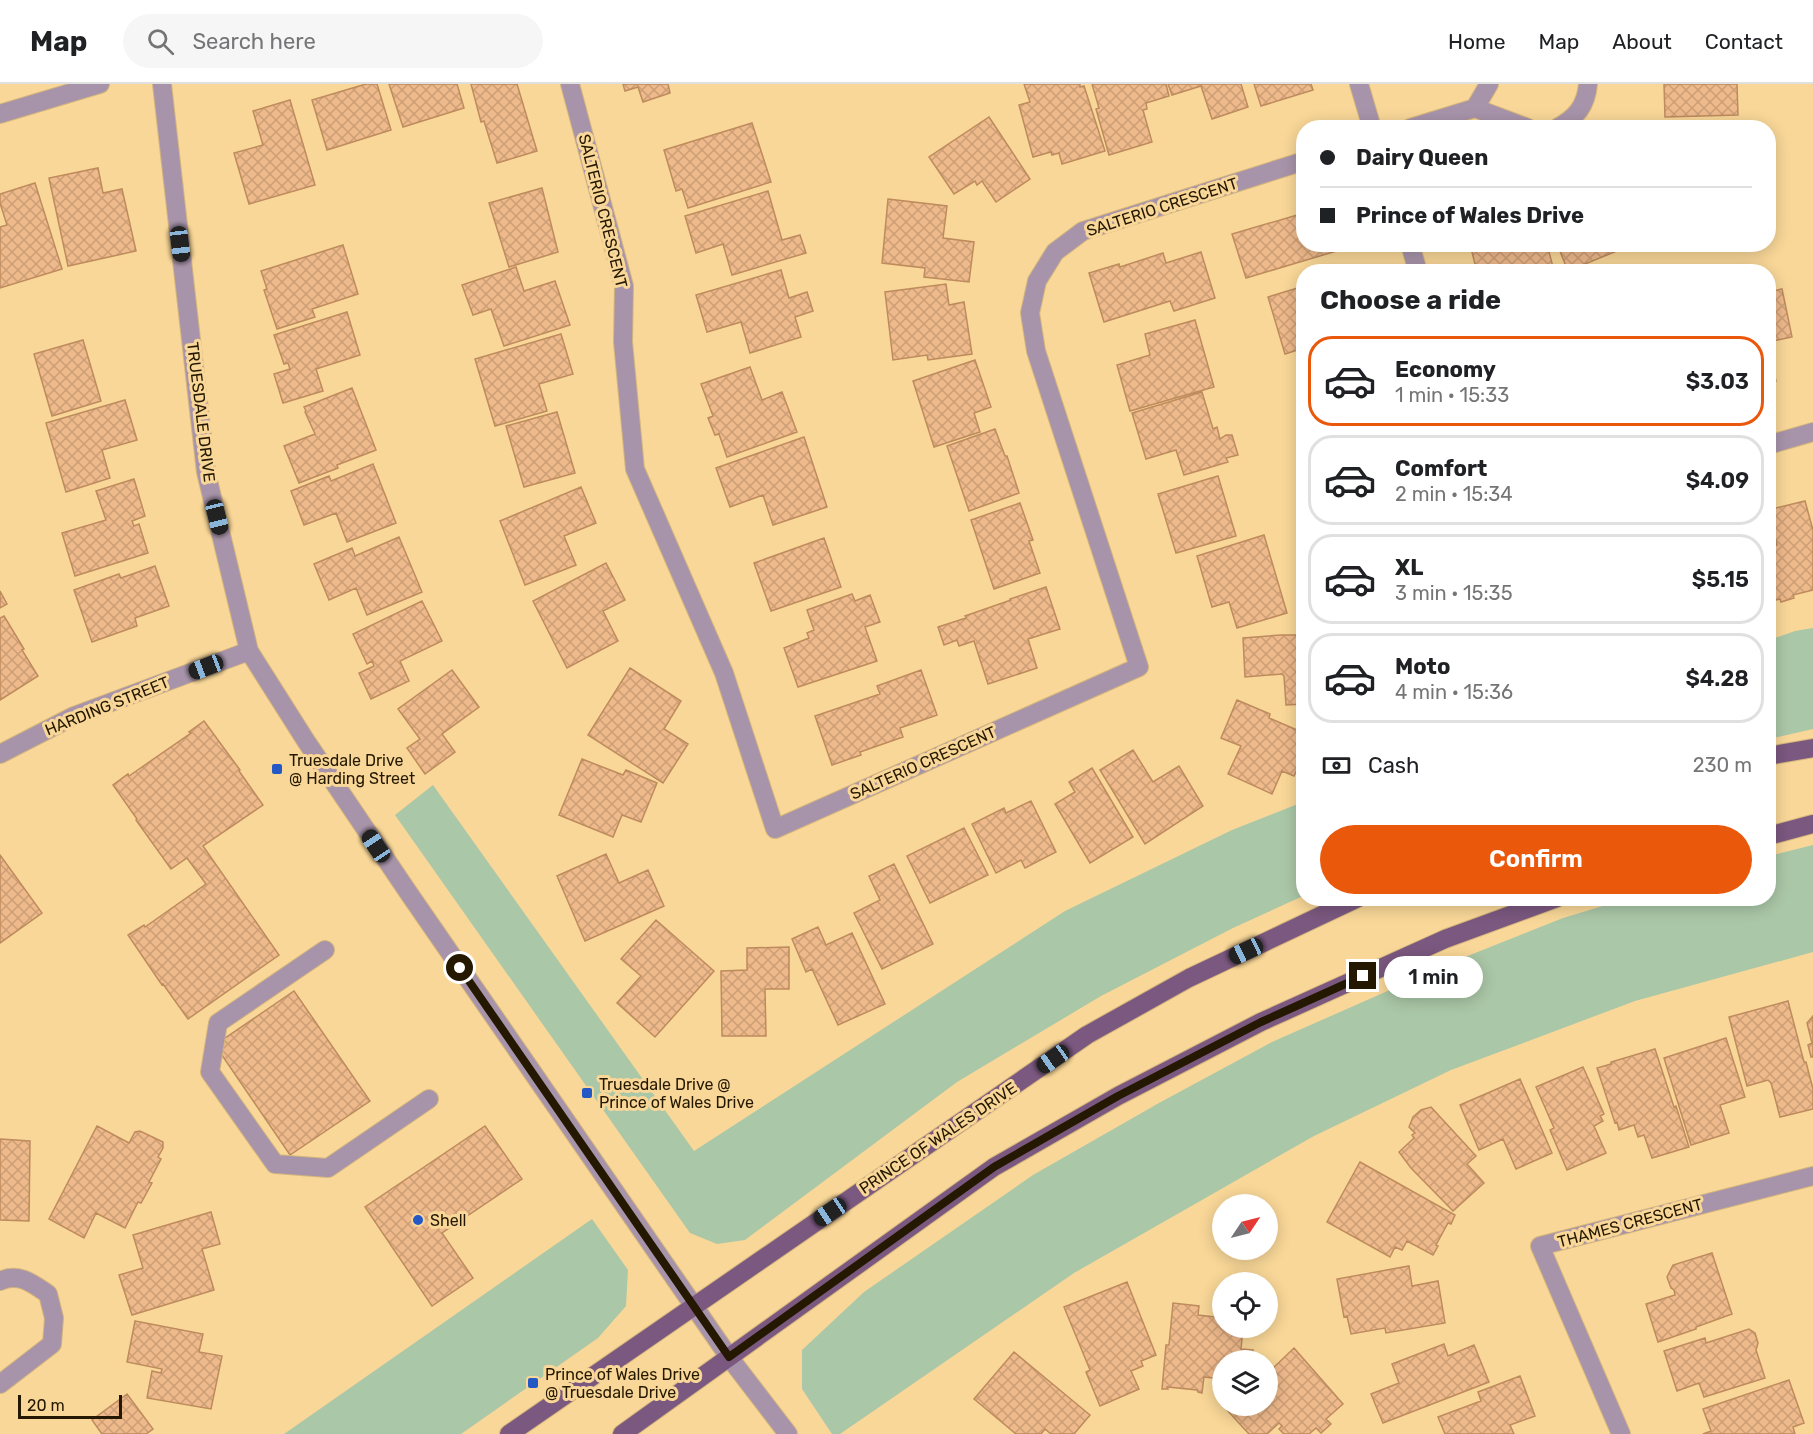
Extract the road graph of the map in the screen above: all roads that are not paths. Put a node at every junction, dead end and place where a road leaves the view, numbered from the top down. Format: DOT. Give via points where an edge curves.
graph roads {
  1 [pos="100,84"];
  2 [pos="162,84"];
  3 [pos="570,84"];
  4 [pos="1359,84"];
  5 [pos="1489,84"];
  6 [pos="1588,84"];
  7 [pos="1475,108"];
  8 [pos="0,114"];
  9 [pos="1370,120"];
  10 [pos="1436,120"];
  11 [pos="1507,120"];
  12 [pos="1571,120"];
  13 [pos="1296,164"];
  14 [pos="1813,432"];
  15 [pos="1776,443"];
  16 [pos="249,651"];
  17 [pos="1813,747"];
  18 [pos="0,754"];
  19 [pos="1776,754"];
  20 [pos="1813,824"];
  21 [pos="1776,834"];
  22 [pos="1341,906"];
  23 [pos="1536,906"];
  24 [pos="325,950"];
  25 [pos="429,1098"];
  26 [pos="1813,1176"];
  27 [pos="0,1281"];
  28 [pos="694,1306"];
  29 [pos="729,1357"];
  30 [pos="0,1384"];
  31 [pos="508,1434"];
  32 [pos="622,1434"];
  33 [pos="788,1434"];
  34 [pos="1621,1434"];
  1 -- 8 [label="street"];
  2 -- 16 [label="street, TRUESDALE DRIVE" via="206,472"];
  3 -- 13 [label="street, SALTERIO CRESCENT" via="624,286 623,342 635,469 724,673 775,829 1139,667 1036,351 1030,313 1037,281 1055,252 1083,231"];
  4 -- 9 [label="street"];
  5 -- 7 [label="street"];
  6 -- 12 [label="street" via="1580,111"];
  7 -- 10 [label="street"];
  7 -- 11 [label="street"];
  14 -- 15 [label="street"];
  16 -- 18 [label="street, HARDING STREET" via="74,716"];
  16 -- 28 [label="street, TRUESDALE DRIVE" via="358,820"];
  17 -- 19 [label="main road"];
  20 -- 21 [label="main road"];
  22 -- 28 [label="main road, PRINCE OF WALES DRIVE" via="1190,978 1087,1035"];
  23 -- 29 [label="main road" via="1434,944 1261,1022 1118,1096 994,1167"];
  24 -- 25 [label="street" via="218,1023 210,1072 275,1164 328,1168"];
  26 -- 34 [label="street, THAMES CRESCENT" via="1540,1246"];
  27 -- 30 [label="street" via="25,1278 48,1294 54,1318 52,1344"];
  28 -- 29 [label="street, TRUESDALE DRIVE"];
  28 -- 31 [label="main road, PRINCE OF WALES DRIVE"];
  29 -- 32 [label="main road"];
  29 -- 33 [label="street, TRUESDALE DRIVE"];
}
